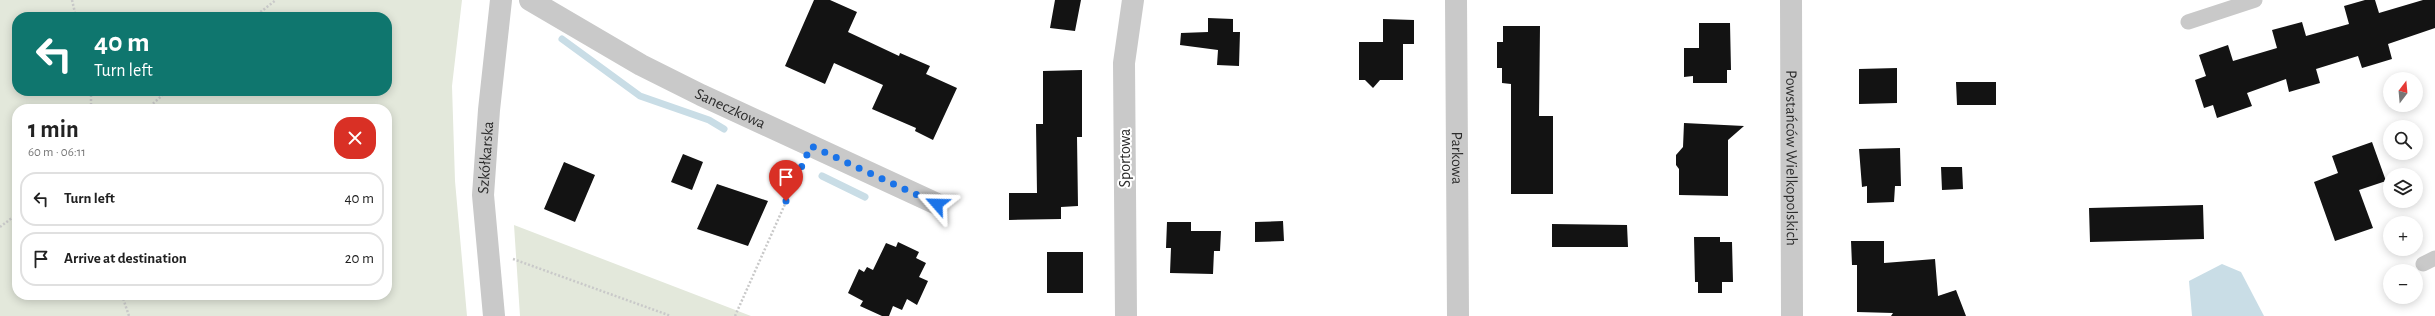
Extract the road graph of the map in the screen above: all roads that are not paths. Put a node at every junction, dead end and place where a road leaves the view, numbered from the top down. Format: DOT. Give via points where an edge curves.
graph roads {
  1 [pos="501,0"];
  2 [pos="530,0"];
  3 [pos="1133,0"];
  4 [pos="1456,0"];
  5 [pos="1791,0"];
  6 [pos="2255,0"];
  7 [pos="2188,22"];
  8 [pos="937,204"];
  9 [pos="494,316"];
  10 [pos="1126,316"];
  11 [pos="1458,316"];
  12 [pos="1792,316"];
  1 -- 9 [label="street, Szkółkarska" via="489,110 484,195"];
  2 -- 8 [label="street, Saneczkowa" via="641,64"];
  3 -- 10 [label="street, Sportowa" via="1124,63"];
  4 -- 11 [label="street, Parkowa"];
  5 -- 12 [label="street, Powstańców Wielkopolskich"];
  6 -- 7 [label="lane"];
}
